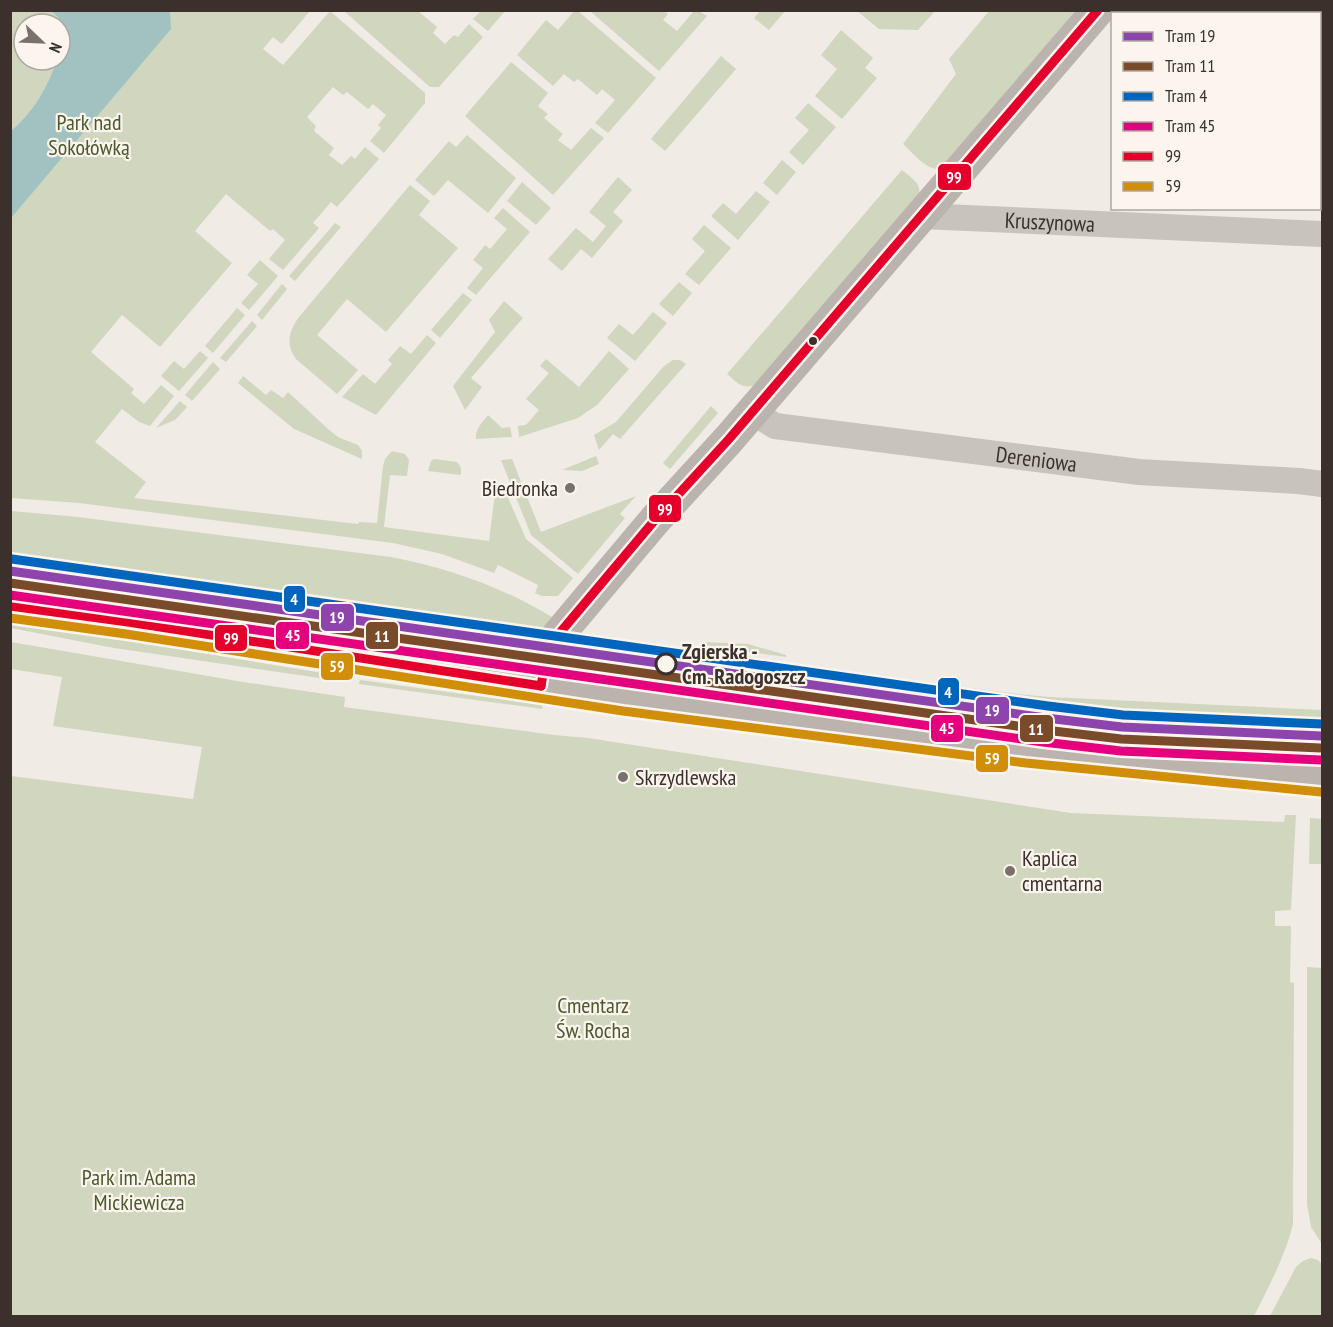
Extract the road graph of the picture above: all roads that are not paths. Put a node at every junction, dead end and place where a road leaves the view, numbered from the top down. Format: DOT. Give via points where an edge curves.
graph roads {
  1 [pos="1098,10"];
  2 [pos="921,216"];
  3 [pos="1323,234"];
  4 [pos="754,410"];
  5 [pos="1323,484"];
  6 [pos="10,606"];
  7 [pos="541,686"];
  8 [pos="1323,780"];
  1 -- 2 [label="main road"];
  2 -- 3 [label="street, Kruszynowa"];
  2 -- 4 [label="main road"];
  4 -- 5 [label="street, Dereniowa" via="776,426 1139,472"];
  4 -- 7 [label="main road" via="553,641"];
  6 -- 7 [label="main road"];
  7 -- 8 [label="main road" via="1028,751"];
}
